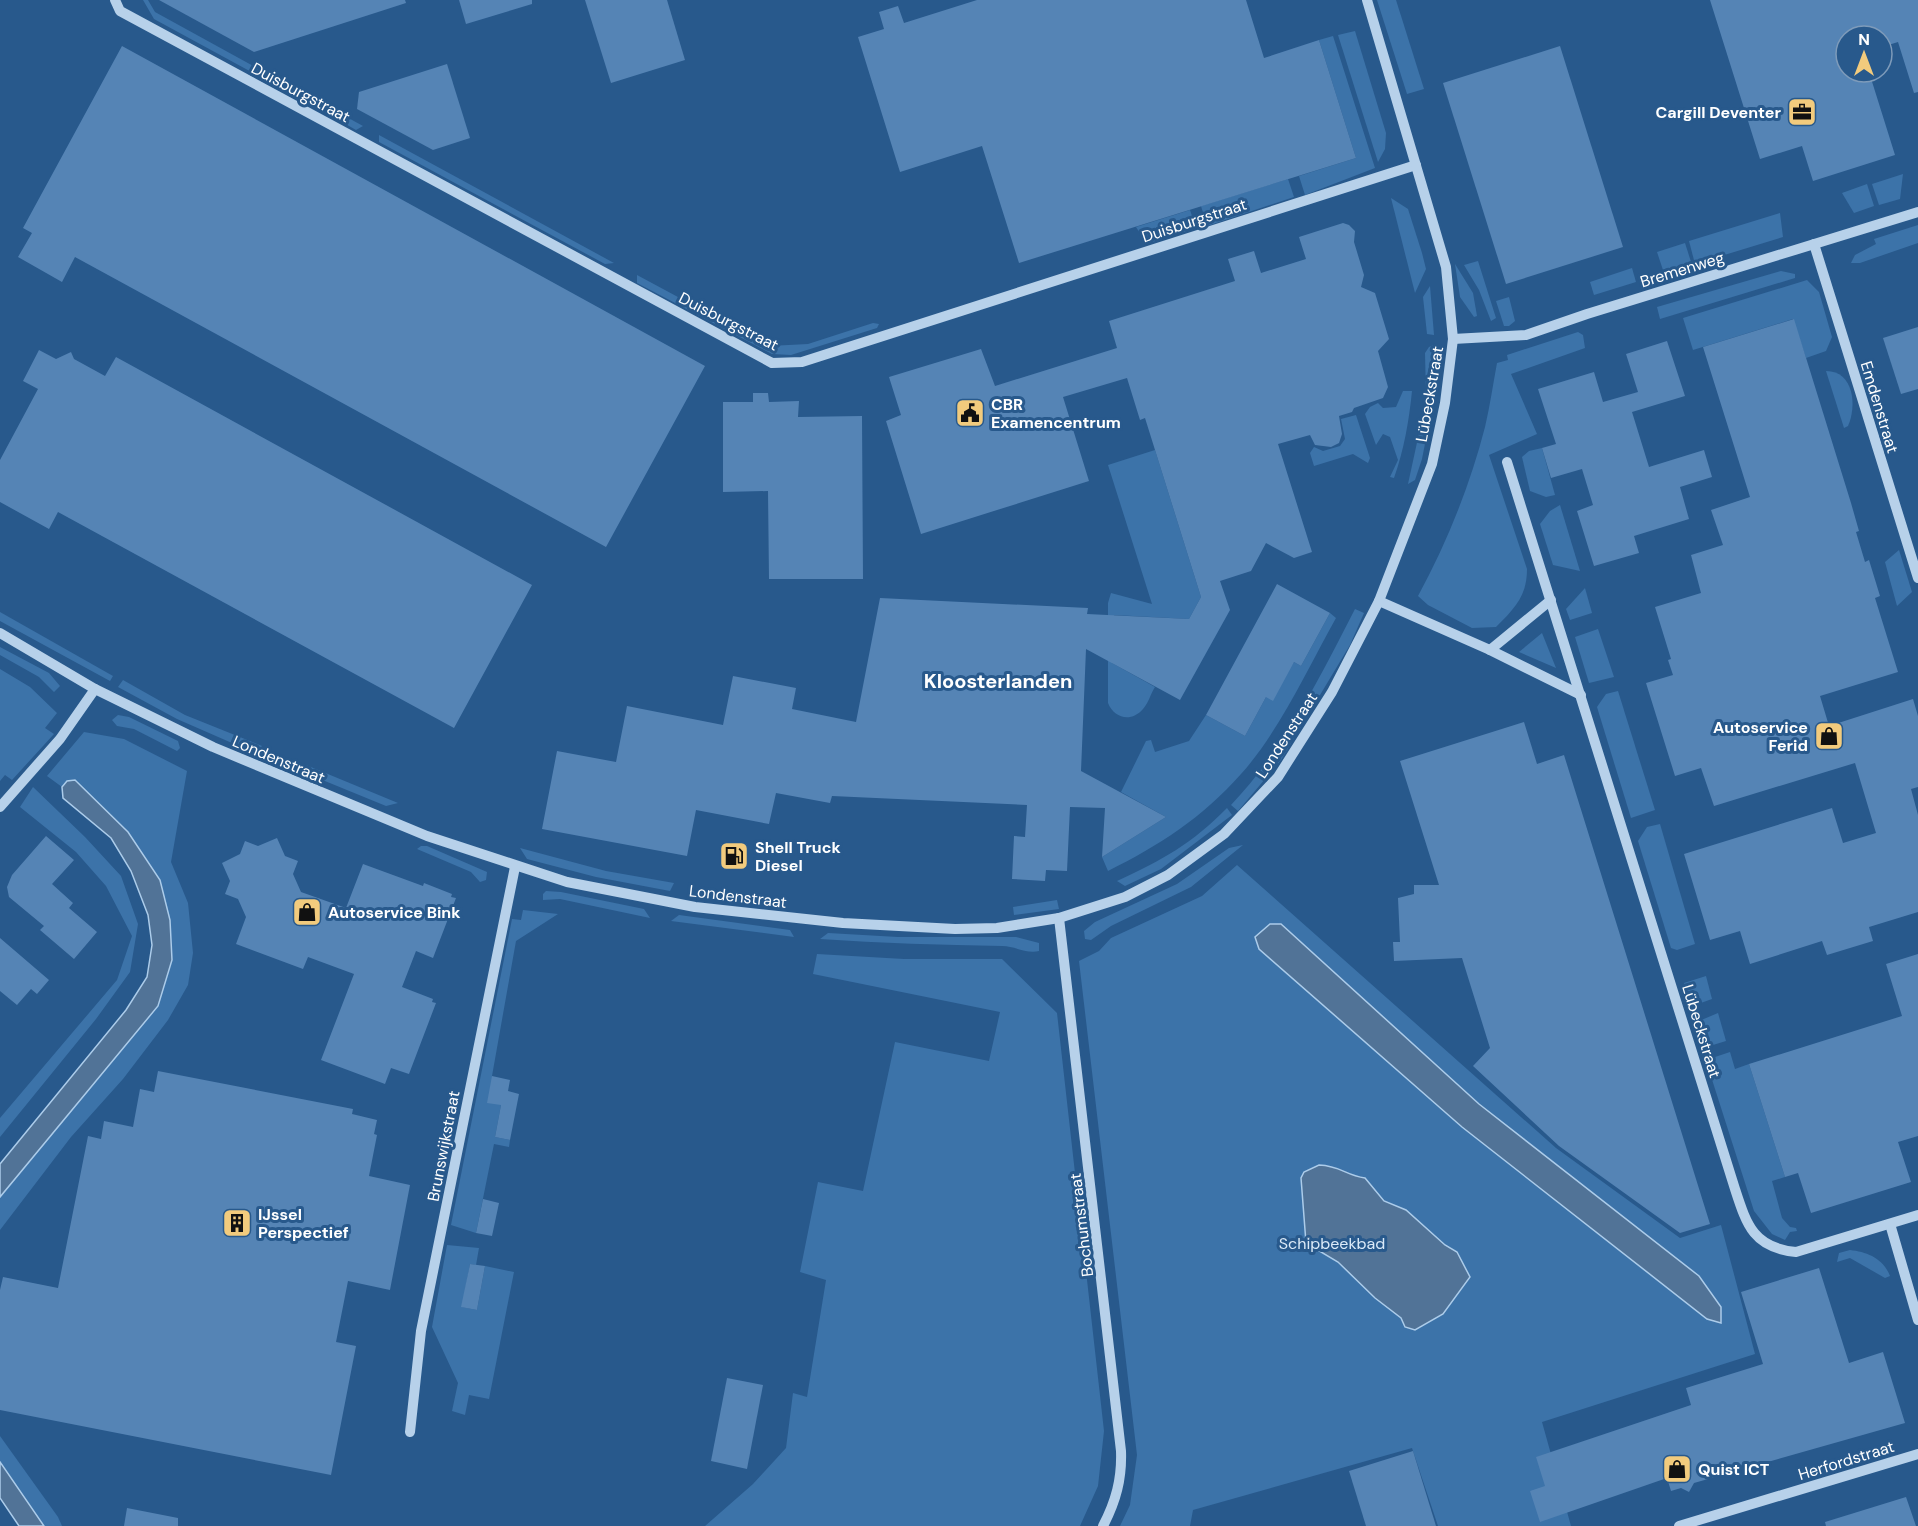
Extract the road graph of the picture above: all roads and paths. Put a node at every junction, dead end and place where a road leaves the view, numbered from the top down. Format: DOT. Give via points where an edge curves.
graph roads {
  1 [pos="115,0"];
  2 [pos="1367,0"];
  3 [pos="1416,165"];
  4 [pos="1918,212"];
  5 [pos="1814,244"];
  6 [pos="1453,339"];
  7 [pos="1507,462"];
  8 [pos="1918,578"];
  9 [pos="1551,600"];
  10 [pos="1379,601"];
  11 [pos="0,633"];
  12 [pos="1490,650"];
  13 [pos="95,688"];
  14 [pos="1581,695"];
  15 [pos="0,807"];
  16 [pos="515,867"];
  17 [pos="1059,918"];
  18 [pos="1918,1215"];
  19 [pos="1890,1224"];
  20 [pos="1918,1320"];
  21 [pos="410,1432"];
  22 [pos="1918,1454"];
  23 [pos="1103,1526"];
  24 [pos="1679,1526"];
  1 -- 3 [label="street, Duisburgstraat" via="120,11 772,363 802,362"];
  2 -- 3 [label="street, Lübeckstraat"];
  3 -- 6 [label="street, Lübeckstraat" via="1446,267"];
  4 -- 5 [label="street, Bremenweg"];
  5 -- 6 [label="street, Bremenweg" via="1526,335"];
  5 -- 8 [label="street, Emdenstraat"];
  6 -- 10 [label="street, Lübeckstraat" via="1432,464"];
  7 -- 9 [label="street, Lübeckstraat"];
  9 -- 12 [label="street"];
  9 -- 14 [label="street, Lübeckstraat"];
  10 -- 12 [label="street"];
  10 -- 17 [label="street, Londenstraat" via="1332,692 1278,777 1255,805 1224,834 1168,875 1107,905"];
  11 -- 13 [label="street, Londenstraat"];
  12 -- 14 [label="street"];
  13 -- 15 [label="street" via="60,739"];
  13 -- 16 [label="street, Londenstraat" via="213,747 427,836"];
  14 -- 19 [label="street, Lübeckstraat" via="1735,1189 1752,1231 1764,1244 1796,1252"];
  16 -- 17 [label="street, Londenstraat" via="622,895 843,923 955,929 997,928"];
  16 -- 21 [label="street, Brunswijkstraat" via="421,1331"];
  17 -- 23 [label="street, Bochumstraat" via="1121,1451 1117,1496"];
  18 -- 19 [label="street, Lübeckstraat"];
  19 -- 20 [label="street"];
  22 -- 24 [label="street, Herfordstraat"];
}
